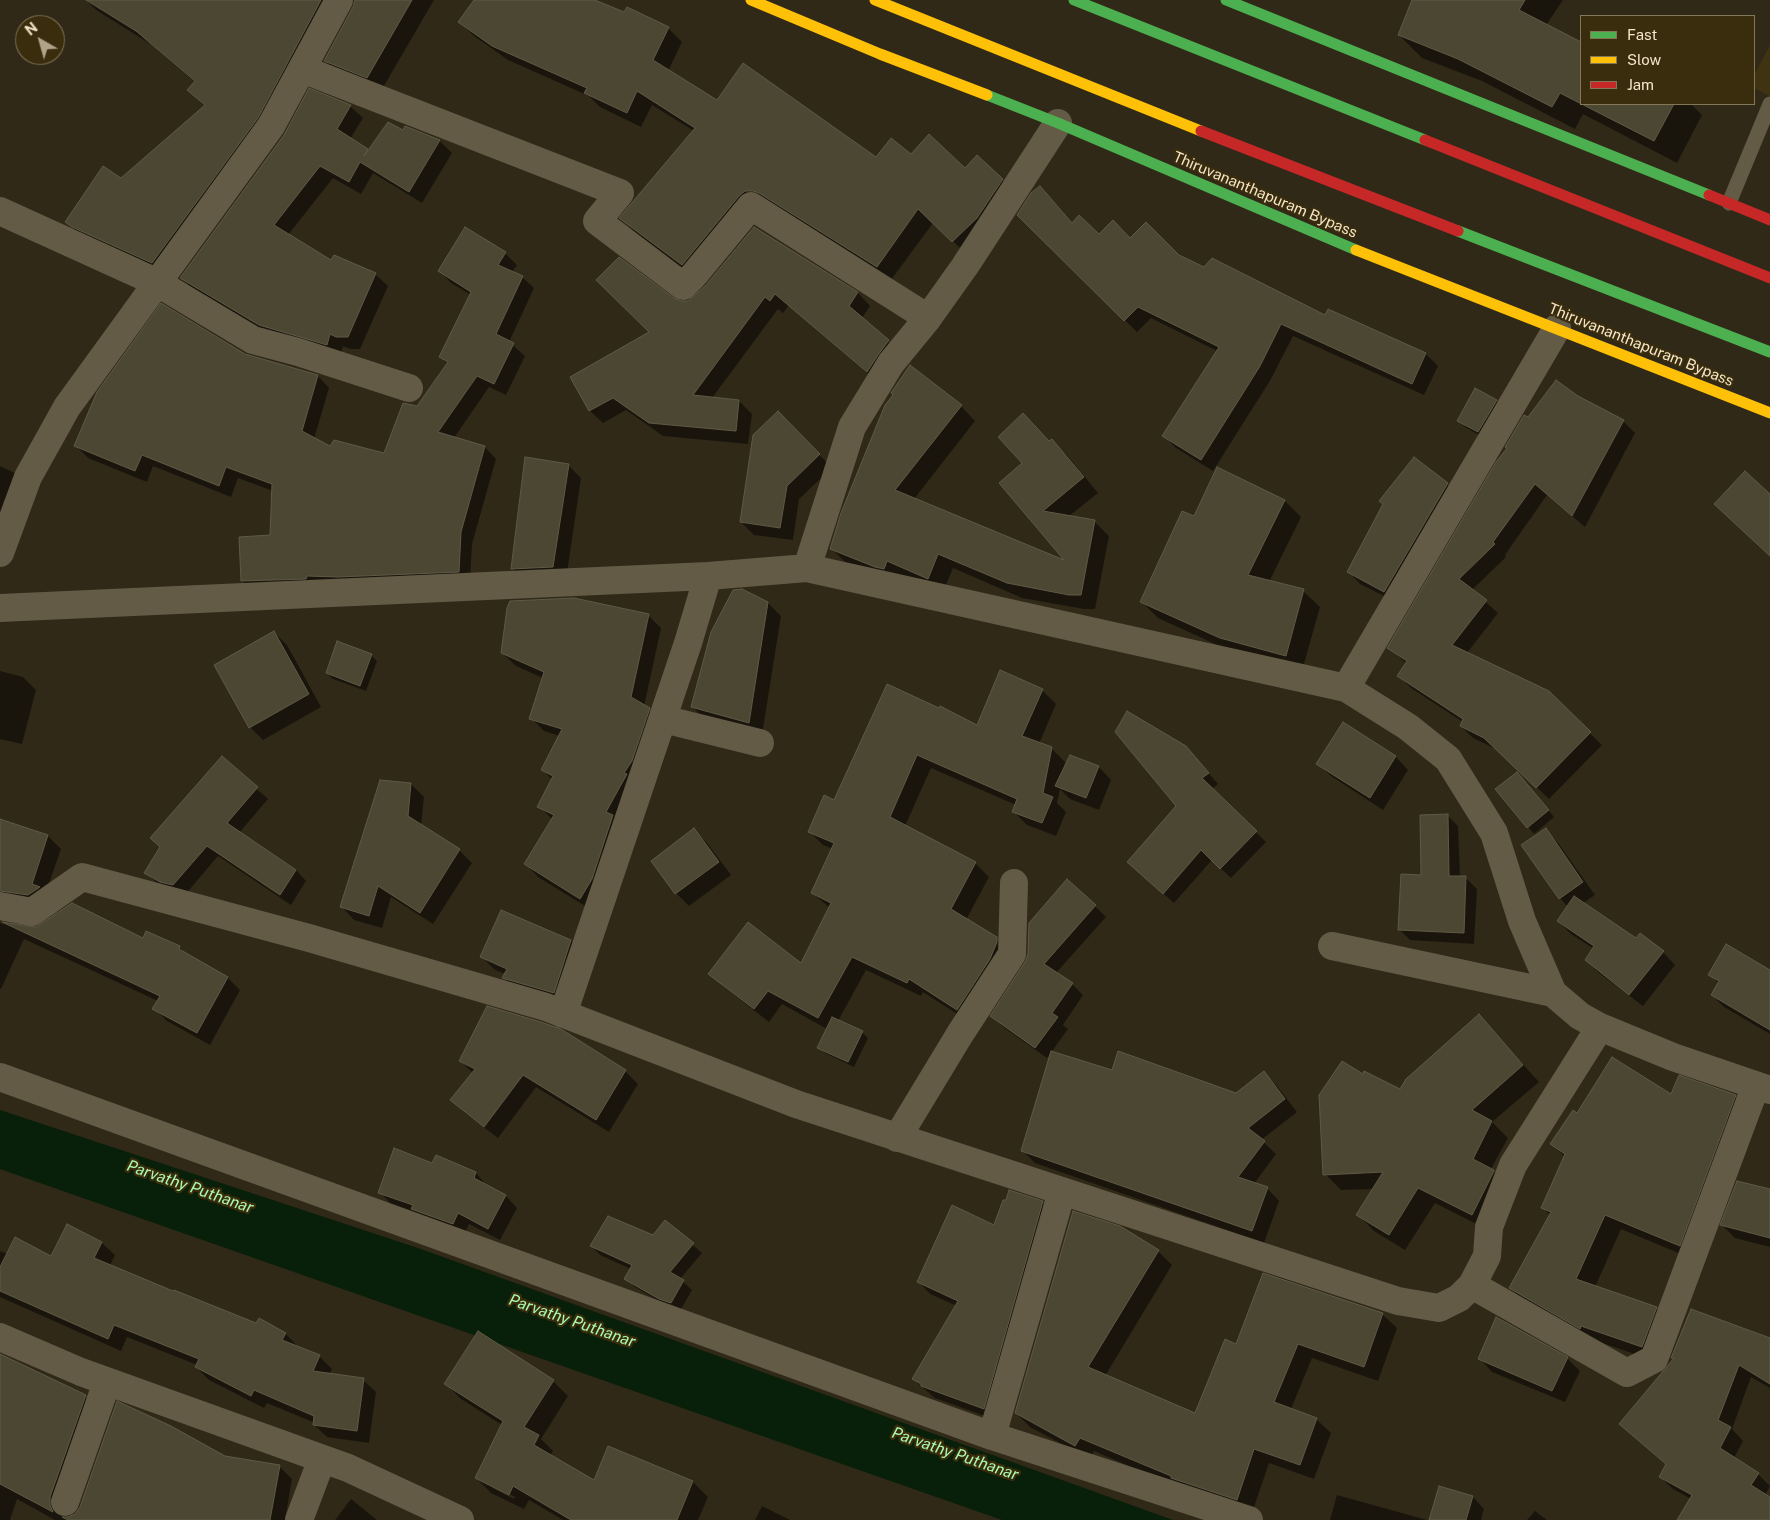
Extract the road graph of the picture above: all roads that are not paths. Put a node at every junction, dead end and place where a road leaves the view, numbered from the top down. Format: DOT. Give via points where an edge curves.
graph roads {
  1 [pos="339,0"];
  2 [pos="751,0"];
  3 [pos="875,0"];
  4 [pos="1074,0"];
  5 [pos="1226,0"];
  6 [pos="302,69"];
  7 [pos="1770,104"];
  8 [pos="1058,123"];
  9 [pos="1729,203"];
  10 [pos="0,212"];
  11 [pos="1770,220"];
  12 [pos="1770,278"];
  13 [pos="156,282"];
  14 [pos="928,318"];
  15 [pos="1557,328"];
  16 [pos="1770,352"];
  17 [pos="409,388"];
  18 [pos="1770,413"];
  19 [pos="0,553"];
  20 [pos="807,568"];
  21 [pos="708,576"];
  22 [pos="0,608"];
  23 [pos="1346,688"];
  24 [pos="663,719"];
  25 [pos="760,743"];
  26 [pos="1014,883"];
  27 [pos="0,906"];
  28 [pos="1332,946"];
  29 [pos="1553,993"];
  30 [pos="563,1014"];
  31 [pos="1600,1026"];
  32 [pos="0,1077"];
  33 [pos="1763,1087"];
  34 [pos="897,1138"];
  35 [pos="1062,1191"];
  36 [pos="1472,1285"];
  37 [pos="0,1337"];
  38 [pos="107,1382"];
  39 [pos="992,1436"];
  40 [pos="322,1459"];
  41 [pos="65,1502"];
  42 [pos="299,1520"];
  43 [pos="460,1520"];
  44 [pos="1249,1520"];
  1 -- 6 [label="street"];
  2 -- 8 [label="main road, Thiruvananthapuram Bypass"];
  3 -- 16 [label="main road" via="1223,140"];
  4 -- 12 [label="main road"];
  5 -- 9 [label="main road"];
  6 -- 13 [label="street" via="271,126"];
  6 -- 14 [label="street" via="620,193 597,221 683,286 751,206"];
  7 -- 9 [label="lane"];
  8 -- 14 [label="street"];
  8 -- 15 [label="main road, Thiruvananthapuram Bypass" via="1322,236"];
  9 -- 11 [label="main road"];
  10 -- 13 [label="street"];
  13 -- 17 [label="street" via="253,340"];
  13 -- 19 [label="street" via="67,407 28,477"];
  14 -- 20 [label="street" via="891,363 852,427"];
  15 -- 18 [label="main road, Thiruvananthapuram Bypass"];
  15 -- 23 [label="street"];
  20 -- 21 [label="street"];
  20 -- 23 [label="street"];
  21 -- 22 [label="street"];
  21 -- 24 [label="street"];
  23 -- 29 [label="street" via="1408,727 1448,759 1494,833 1522,921"];
  24 -- 25 [label="street"];
  24 -- 30 [label="street"];
  26 -- 34 [label="street" via="1012,954"];
  27 -- 30 [label="street" via="32,912 82,877 309,938"];
  28 -- 29 [label="street"];
  29 -- 31 [label="street" via="1580,1016"];
  30 -- 34 [label="street" via="796,1104"];
  31 -- 33 [label="street" via="1673,1057"];
  31 -- 36 [label="street" via="1513,1165 1489,1227 1487,1256"];
  32 -- 39 [label="street"];
  33 -- 36 [label="street" via="1654,1358 1627,1374"];
  34 -- 35 [label="street"];
  35 -- 36 [label="street" via="1398,1301 1439,1308 1459,1298"];
  35 -- 39 [label="street"];
  37 -- 38 [label="street"];
  38 -- 40 [label="street"];
  38 -- 41 [label="street"];
  39 -- 44 [label="street"];
  40 -- 42 [label="street"];
  40 -- 43 [label="street"];
}
